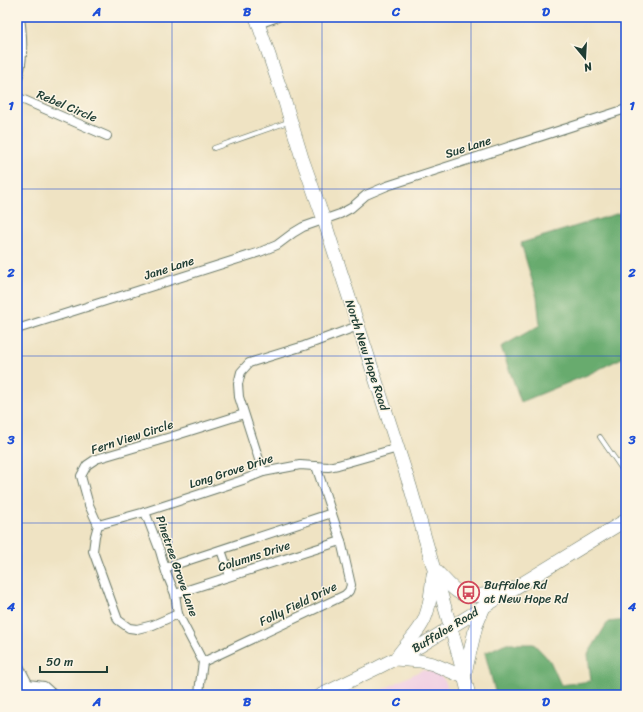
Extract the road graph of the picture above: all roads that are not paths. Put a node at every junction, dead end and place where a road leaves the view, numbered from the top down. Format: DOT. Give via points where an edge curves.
graph roads {
  1 [pos="20,17"];
  2 [pos="278,17"];
  3 [pos="257,20"];
  4 [pos="17,81"];
  5 [pos="17,97"];
  6 [pos="626,109"];
  7 [pos="291,121"];
  8 [pos="107,136"];
  9 [pos="214,148"];
  10 [pos="324,220"];
  11 [pos="358,326"];
  12 [pos="17,329"];
  13 [pos="244,414"];
  14 [pos="600,437"];
  15 [pos="398,448"];
  16 [pos="316,466"];
  17 [pos="263,472"];
  18 [pos="626,475"];
  19 [pos="145,512"];
  20 [pos="332,514"];
  21 [pos="626,520"];
  22 [pos="98,526"];
  23 [pos="341,541"];
  24 [pos="220,550"];
  25 [pos="165,568"];
  26 [pos="434,568"];
  27 [pos="230,576"];
  28 [pos="511,590"];
  29 [pos="175,594"];
  30 [pos="484,607"];
  31 [pos="178,614"];
  32 [pos="450,627"];
  33 [pos="395,659"];
  34 [pos="17,662"];
  35 [pos="203,662"];
  36 [pos="464,677"];
  37 [pos="28,684"];
  38 [pos="17,688"];
  39 [pos="34,695"];
  40 [pos="54,695"];
  41 [pos="200,695"];
  42 [pos="321,695"];
  43 [pos="469,695"];
  1 -- 4 [label="street" via="22,56"];
  2 -- 3 [label="street"];
  3 -- 7 [label="main road, North New Hope Road"];
  5 -- 8 [label="street, Rebel Circle"];
  6 -- 10 [label="street, Sue Lane" via="387,186 366,195 340,214"];
  7 -- 9 [label="lane"];
  7 -- 10 [label="main road, North New Hope Road"];
  10 -- 11 [label="main road, North New Hope Road"];
  10 -- 12 [label="street, Jane Lane" via="303,227 277,245 260,252"];
  11 -- 13 [label="street" via="249,363 240,372 238,384"];
  11 -- 15 [label="main road, North New Hope Road"];
  13 -- 17 [label="street"];
  13 -- 22 [label="street, Fern View Circle" via="96,459 87,465 81,476"];
  14 -- 18 [label="lane"];
  15 -- 16 [label="street, Long Grove Drive" via="338,465"];
  15 -- 26 [label="main road, North New Hope Road"];
  16 -- 17 [label="street, Long Grove Drive" via="300,464"];
  16 -- 20 [label="street, Folly Field Drive"];
  17 -- 19 [label="street, Long Grove Drive"];
  19 -- 22 [label="street, Long Grove Drive"];
  19 -- 25 [label="street, Pinetree Grove Lane"];
  20 -- 23 [label="street, Folly Field Drive"];
  20 -- 24 [label="street"];
  21 -- 28 [label="main road, Buffaloe Road"];
  22 -- 31 [label="street" via="93,551 118,620 129,628 137,629"];
  23 -- 27 [label="street, Columns Drive"];
  23 -- 35 [label="street, Folly Field Drive" via="350,585 345,595"];
  24 -- 25 [label="street"];
  24 -- 27 [label="street"];
  25 -- 29 [label="street, Pinetree Grove Lane"];
  26 -- 28 [label="main road" via="463,595"];
  26 -- 32 [label="main road, North New Hope Road"];
  26 -- 33 [label="main road" via="425,618"];
  27 -- 29 [label="street, Columns Drive"];
  28 -- 30 [label="main road, Buffaloe Road"];
  29 -- 31 [label="street, Pinetree Grove Lane"];
  30 -- 32 [label="main road, Buffaloe Road"];
  30 -- 36 [label="main road" via="476,626"];
  31 -- 35 [label="street, Pinetree Grove Lane"];
  32 -- 33 [label="main road, Buffaloe Road"];
  32 -- 36 [label="main road, North New Hope Road"];
  33 -- 36 [label="main road" via="433,664"];
  33 -- 42 [label="main road, Buffaloe Road"];
  34 -- 37 [label="street"];
  35 -- 41 [label="street"];
  36 -- 43 [label="main road, North New Hope Road"];
  37 -- 38 [label="street"];
  37 -- 39 [label="street"];
  37 -- 40 [label="street" via="44,686"];
}
